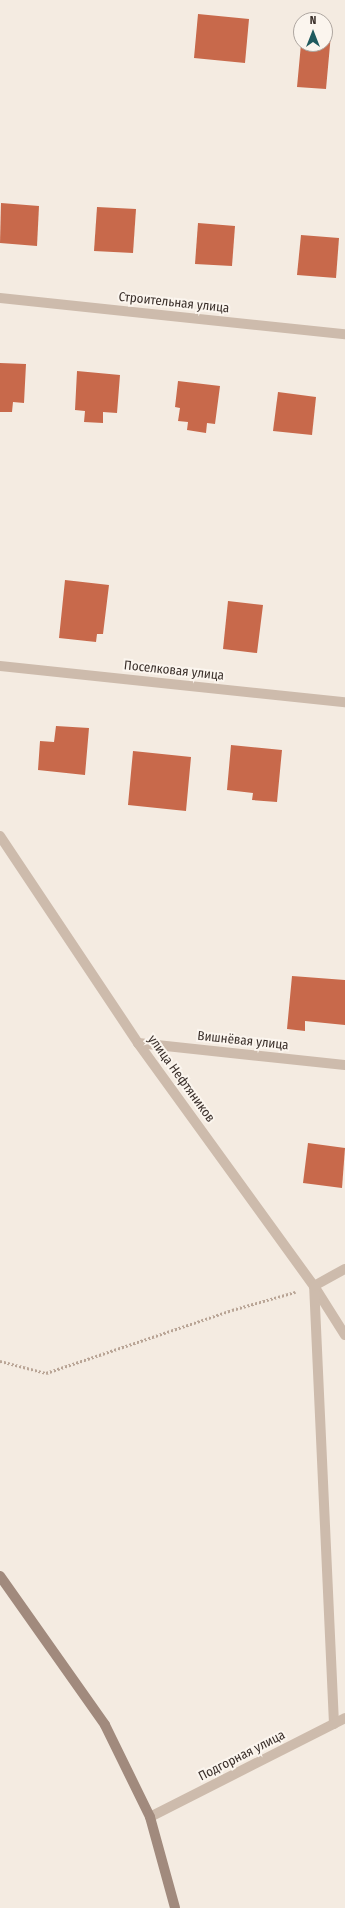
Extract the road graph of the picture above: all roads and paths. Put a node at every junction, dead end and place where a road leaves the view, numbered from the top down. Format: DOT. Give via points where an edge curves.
graph roads {
  1 [pos="0,298"];
  2 [pos="345,334"];
  3 [pos="0,666"];
  4 [pos="345,702"];
  5 [pos="0,836"];
  6 [pos="138,1043"];
  7 [pos="345,1065"];
  8 [pos="345,1269"];
  9 [pos="314,1286"];
  10 [pos="345,1336"];
  11 [pos="0,1361"];
  12 [pos="0,1576"];
  13 [pos="345,1718"];
  14 [pos="334,1724"];
  15 [pos="150,1817"];
  16 [pos="176,1908"];
  1 -- 2 [label="street, Строительная улица"];
  3 -- 4 [label="street, Поселковая улица"];
  5 -- 6 [label="street, улица Нефтяников"];
  6 -- 7 [label="street, Вишнёвая улица"];
  6 -- 9 [label="street, улица Нефтяников"];
  8 -- 9 [label="street"];
  9 -- 10 [label="street, улица Нефтяников"];
  9 -- 11 [label="path" via="232,1310 46,1373"];
  9 -- 14 [label="street"];
  12 -- 15 [label="main road" via="105,1725"];
  13 -- 14 [label="street, Подгорная улица"];
  14 -- 15 [label="street, Подгорная улица"];
  15 -- 16 [label="main road"];
}
